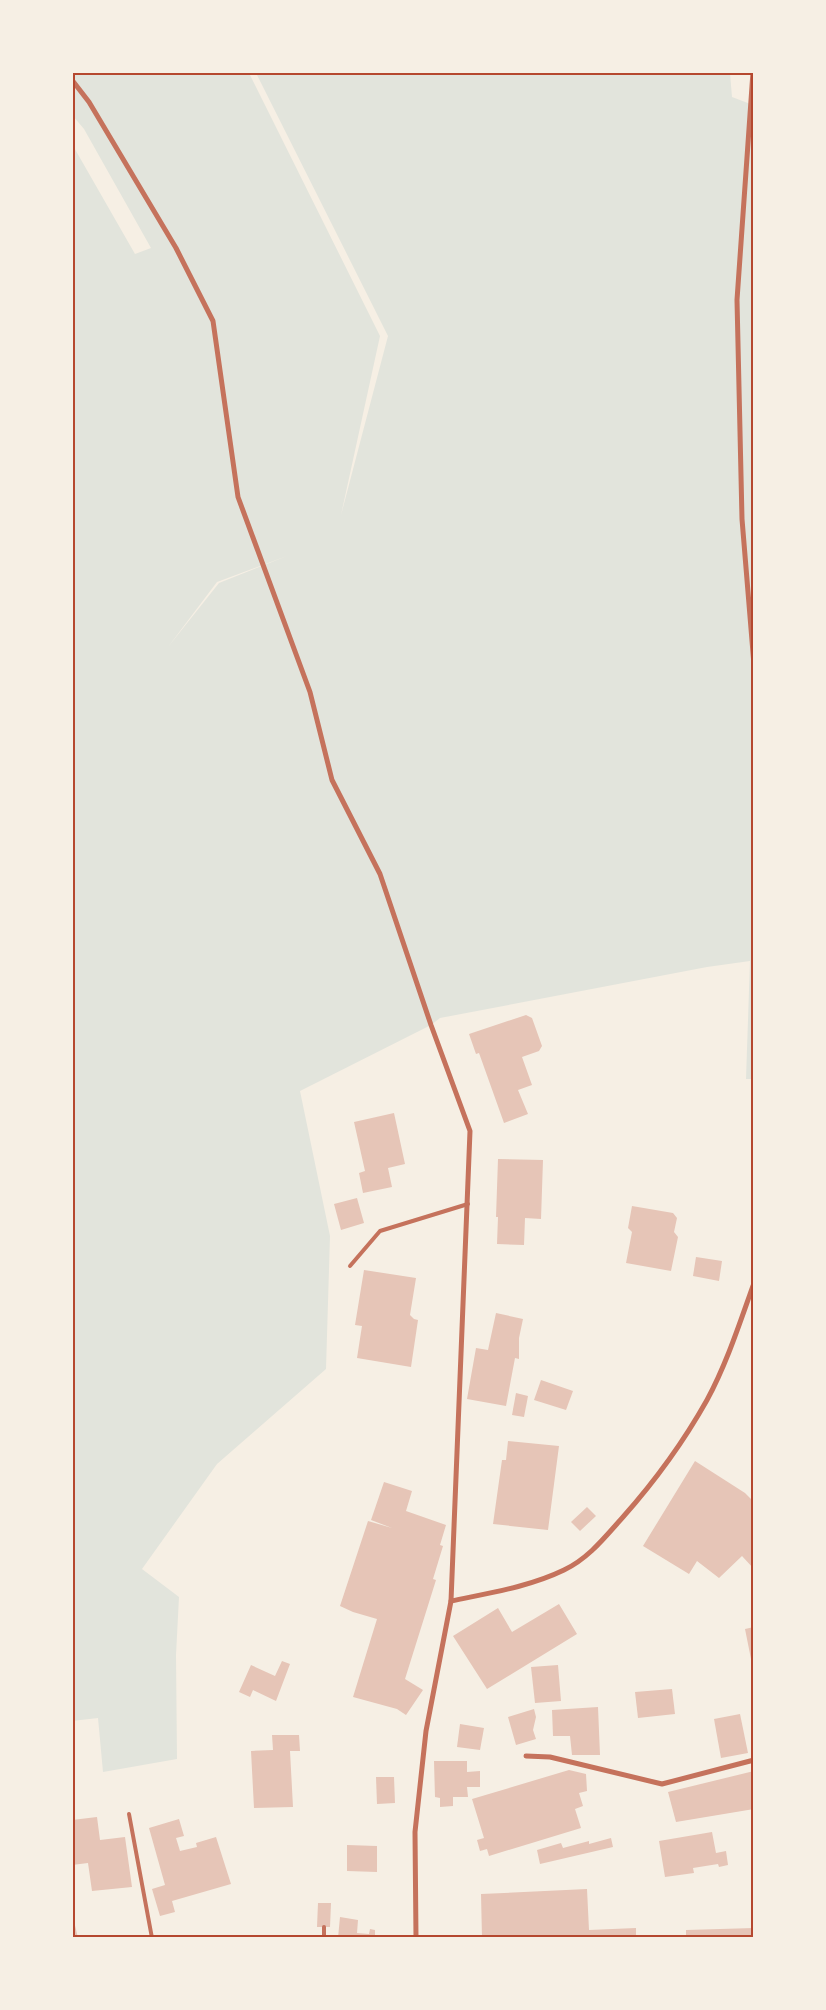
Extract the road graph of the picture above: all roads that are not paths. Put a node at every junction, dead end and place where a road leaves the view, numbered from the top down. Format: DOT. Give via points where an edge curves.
graph roads {
  1 [pos="753,72"];
  2 [pos="72,80"];
  3 [pos="754,665"];
  4 [pos="468,1204"];
  5 [pos="350,1266"];
  6 [pos="754,1283"];
  7 [pos="451,1601"];
  8 [pos="526,1756"];
  9 [pos="754,1760"];
  10 [pos="129,1814"];
  11 [pos="324,1927"];
  12 [pos="152,1938"];
  13 [pos="324,1938"];
  14 [pos="416,1938"];
  1 -- 3 [label="street" via="737,300 742,519"];
  2 -- 4 [label="street" via="90,102 176,248 213,321 238,496 310,692 332,780 380,874 470,1131"];
  4 -- 5 [label="lane" via="380,1231"];
  4 -- 7 [label="street"];
  6 -- 7 [label="street" via="734,1340 708,1398 642,1496 593,1551 565,1569 532,1583"];
  7 -- 14 [label="street" via="426,1731 416,1823"];
  8 -- 9 [label="street" via="550,1756 662,1784"];
  10 -- 12 [label="lane"];
  11 -- 13 [label="lane"];
}
